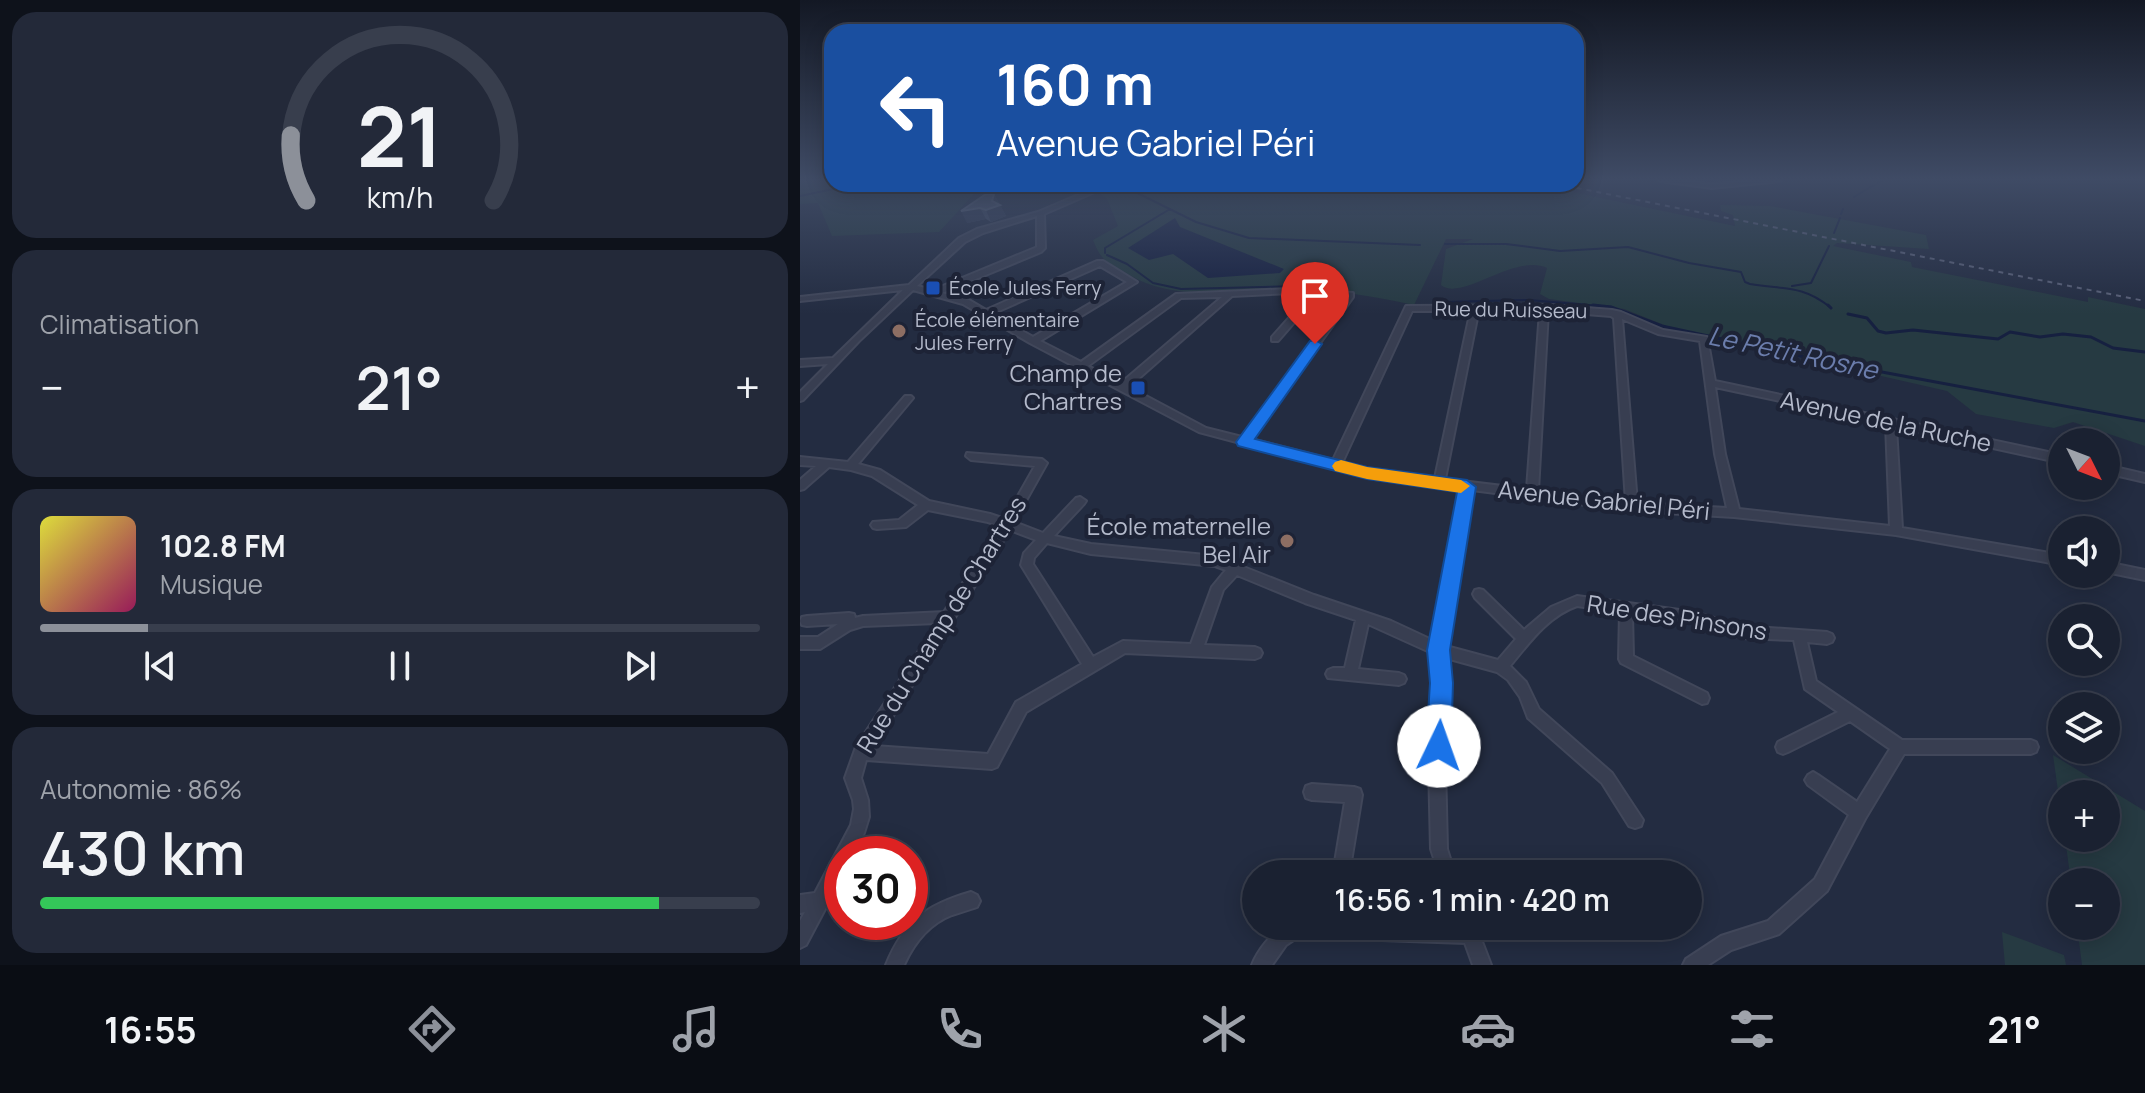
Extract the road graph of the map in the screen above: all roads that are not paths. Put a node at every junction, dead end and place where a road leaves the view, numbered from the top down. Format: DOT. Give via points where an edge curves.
graph roads {
  1 [pos="977,224"];
  2 [pos="1007,224"];
  3 [pos="1040,224"];
  4 [pos="968,237"];
  5 [pos="912,287"];
  6 [pos="1308,292"];
  7 [pos="933,293"];
  8 [pos="1229,295"];
  9 [pos="800,299"];
  10 [pos="1468,308"];
  11 [pos="1548,308"];
  12 [pos="986,313"];
  13 [pos="1612,313"];
  14 [pos="1275,339"];
  15 [pos="1033,341"];
  16 [pos="837,360"];
  17 [pos="800,363"];
  18 [pos="1082,366"];
  19 [pos="1710,383"];
  20 [pos="1123,387"];
  21 [pos="800,398"];
  22 [pos="908,398"];
  23 [pos="1891,424"];
  24 [pos="1244,442"];
  25 [pos="971,456"];
  26 [pos="2048,456"];
  27 [pos="800,461"];
  28 [pos="827,463"];
  29 [pos="1336,465"];
  30 [pos="851,466"];
  31 [pos="2120,472"];
  32 [pos="2145,478"];
  33 [pos="1439,483"];
  34 [pos="800,486"];
  35 [pos="1467,487"];
  36 [pos="1532,494"];
  37 [pos="1080,501"];
  38 [pos="926,505"];
  39 [pos="1632,507"];
  40 [pos="1734,513"];
  41 [pos="877,525"];
  42 [pos="1007,525"];
  43 [pos="1896,531"];
  44 [pos="1044,538"];
  45 [pos="2048,558"];
  46 [pos="1235,569"];
  47 [pos="2120,570"];
  48 [pos="2145,575"];
  49 [pos="1479,594"];
  50 [pos="1626,608"];
  51 [pos="946,617"];
  52 [pos="1363,617"];
  53 [pos="807,621"];
  54 [pos="852,624"];
  55 [pos="1799,635"];
  56 [pos="1524,638"];
  57 [pos="1827,638"];
  58 [pos="800,643"];
  59 [pos="1196,648"];
  60 [pos="1439,650"];
  61 [pos="1255,653"];
  62 [pos="1091,666"];
  63 [pos="1501,667"];
  64 [pos="1333,674"];
  65 [pos="1350,675"];
  66 [pos="1399,679"];
  67 [pos="1702,698"];
  68 [pos="1851,713"];
  69 [pos="1783,747"];
  70 [pos="1900,747"];
  71 [pos="2031,747"];
  72 [pos="861,752"];
  73 [pos="1813,780"];
  74 [pos="1312,792"];
  75 [pos="1859,813"];
  76 [pos="1635,820"];
  77 [pos="855,836"];
  78 [pos="1343,860"];
  79 [pos="1443,860"];
  80 [pos="824,892"];
  81 [pos="819,901"];
  82 [pos="971,901"];
  83 [pos="800,904"];
  84 [pos="800,939"];
  85 [pos="1279,940"];
  86 [pos="1472,940"];
  87 [pos="895,965"];
  88 [pos="1261,965"];
  89 [pos="1482,965"];
  90 [pos="1692,965"];
  1 -- 4 [label="street"];
  2 -- 4 [label="street"];
  3 -- 7 [label="street" via="1038,250"];
  4 -- 5 [label="street"];
  5 -- 7 [label="street, Avenue Gabriel Péri"];
  5 -- 9 [label="street, Avenue Gabriel Péri"];
  5 -- 16 [label="street"];
  6 -- 8 [label="street"];
  6 -- 14 [label="street" via="1308,301"];
  6 -- 24 [label="street" via="1350,295"];
  7 -- 12 [label="street, Avenue Gabriel Péri"];
  8 -- 18 [label="street" via="1179,296"];
  8 -- 20 [label="street"];
  10 -- 11 [label="street, Rue du Ruisseau"];
  10 -- 29 [label="street, Rue du Ruisseau" via="1409,308"];
  10 -- 33 [label="street" via="1474,313"];
  11 -- 13 [label="street, Rue du Ruisseau"];
  11 -- 36 [label="street"];
  12 -- 15 [label="street, Avenue Gabriel Péri"];
  12 -- 15 [label="street" via="1100,263 1133,282"];
  13 -- 19 [label="street, Rue du Ruisseau" via="1661,332 1704,339"];
  13 -- 39 [label="street" via="1618,317"];
  15 -- 18 [label="street, Avenue Gabriel Péri"];
  16 -- 17 [label="street"];
  16 -- 21 [label="street"];
  18 -- 20 [label="street, Avenue Gabriel Péri"];
  19 -- 23 [label="street, Avenue de la Ruche"];
  19 -- 40 [label="street"];
  20 -- 24 [label="street, Avenue Gabriel Péri" via="1203,430"];
  22 -- 30 [label="street"];
  23 -- 26 [label="street, Avenue de la Ruche"];
  23 -- 43 [label="street"];
  24 -- 29 [label="street, Avenue Gabriel Péri"];
  25 -- 42 [label="street, Rue du Champ de Chartres" via="1042,463"];
  27 -- 28 [label="street"];
  28 -- 30 [label="street"];
  28 -- 34 [label="street"];
  29 -- 33 [label="street, Avenue Gabriel Péri"];
  30 -- 38 [label="street" via="876,473"];
  31 -- 32 [label="street"];
  33 -- 35 [label="street, Avenue Gabriel Péri"];
  35 -- 36 [label="street, Avenue Gabriel Péri"];
  35 -- 60 [label="street"];
  36 -- 39 [label="street, Avenue Gabriel Péri"];
  37 -- 44 [label="street"];
  38 -- 41 [label="street" via="902,524"];
  38 -- 42 [label="street"];
  39 -- 40 [label="street, Avenue Gabriel Péri"];
  40 -- 43 [label="street, Avenue Gabriel Péri"];
  42 -- 44 [label="street"];
  42 -- 51 [label="street, Rue du Champ de Chartres"];
  43 -- 45 [label="street, Avenue Gabriel Péri"];
  44 -- 46 [label="street" via="1091,549 1216,561"];
  44 -- 62 [label="street" via="1027,565"];
  46 -- 52 [label="street"];
  46 -- 59 [label="street" via="1218,587"];
  47 -- 48 [label="street"];
  49 -- 56 [label="street"];
  50 -- 55 [label="street, Rue des Pinsons" via="1694,617 1741,632"];
  50 -- 56 [label="street, Rue des Pinsons" via="1566,603"];
  50 -- 67 [label="street" via="1626,659"];
  51 -- 54 [label="street"];
  51 -- 72 [label="street, Rue du Champ de Chartres"];
  52 -- 60 [label="street"];
  52 -- 65 [label="street"];
  53 -- 54 [label="street" via="849,618"];
  54 -- 58 [label="street" via="820,643"];
  55 -- 57 [label="street, Rue des Pinsons"];
  55 -- 68 [label="street, Rue des Pinsons" via="1810,685"];
  56 -- 63 [label="street, Rue des Pinsons"];
  59 -- 61 [label="street"];
  59 -- 62 [label="street" via="1123,647"];
  60 -- 63 [label="street"];
  60 -- 79 [label="street"];
  62 -- 72 [label="street" via="1021,707 992,762"];
  63 -- 76 [label="street" via="1511,672 1533,713 1607,778"];
  64 -- 65 [label="street"];
  65 -- 66 [label="street"];
  68 -- 69 [label="street"];
  68 -- 70 [label="street, Rue des Pinsons"];
  70 -- 71 [label="street"];
  70 -- 75 [label="street"];
  72 -- 77 [label="street, Rue du Champ de Chartres" via="853,778 863,800 862,824"];
  73 -- 75 [label="street"];
  74 -- 78 [label="street" via="1354,795"];
  75 -- 90 [label="street" via="1821,885 1773,928 1727,942"];
  80 -- 81 [label="street"];
  81 -- 83 [label="street"];
  81 -- 84 [label="street"];
  82 -- 87 [label="street" via="941,909 907,938"];
  85 -- 88 [label="street"];
  86 -- 89 [label="street"];
}
